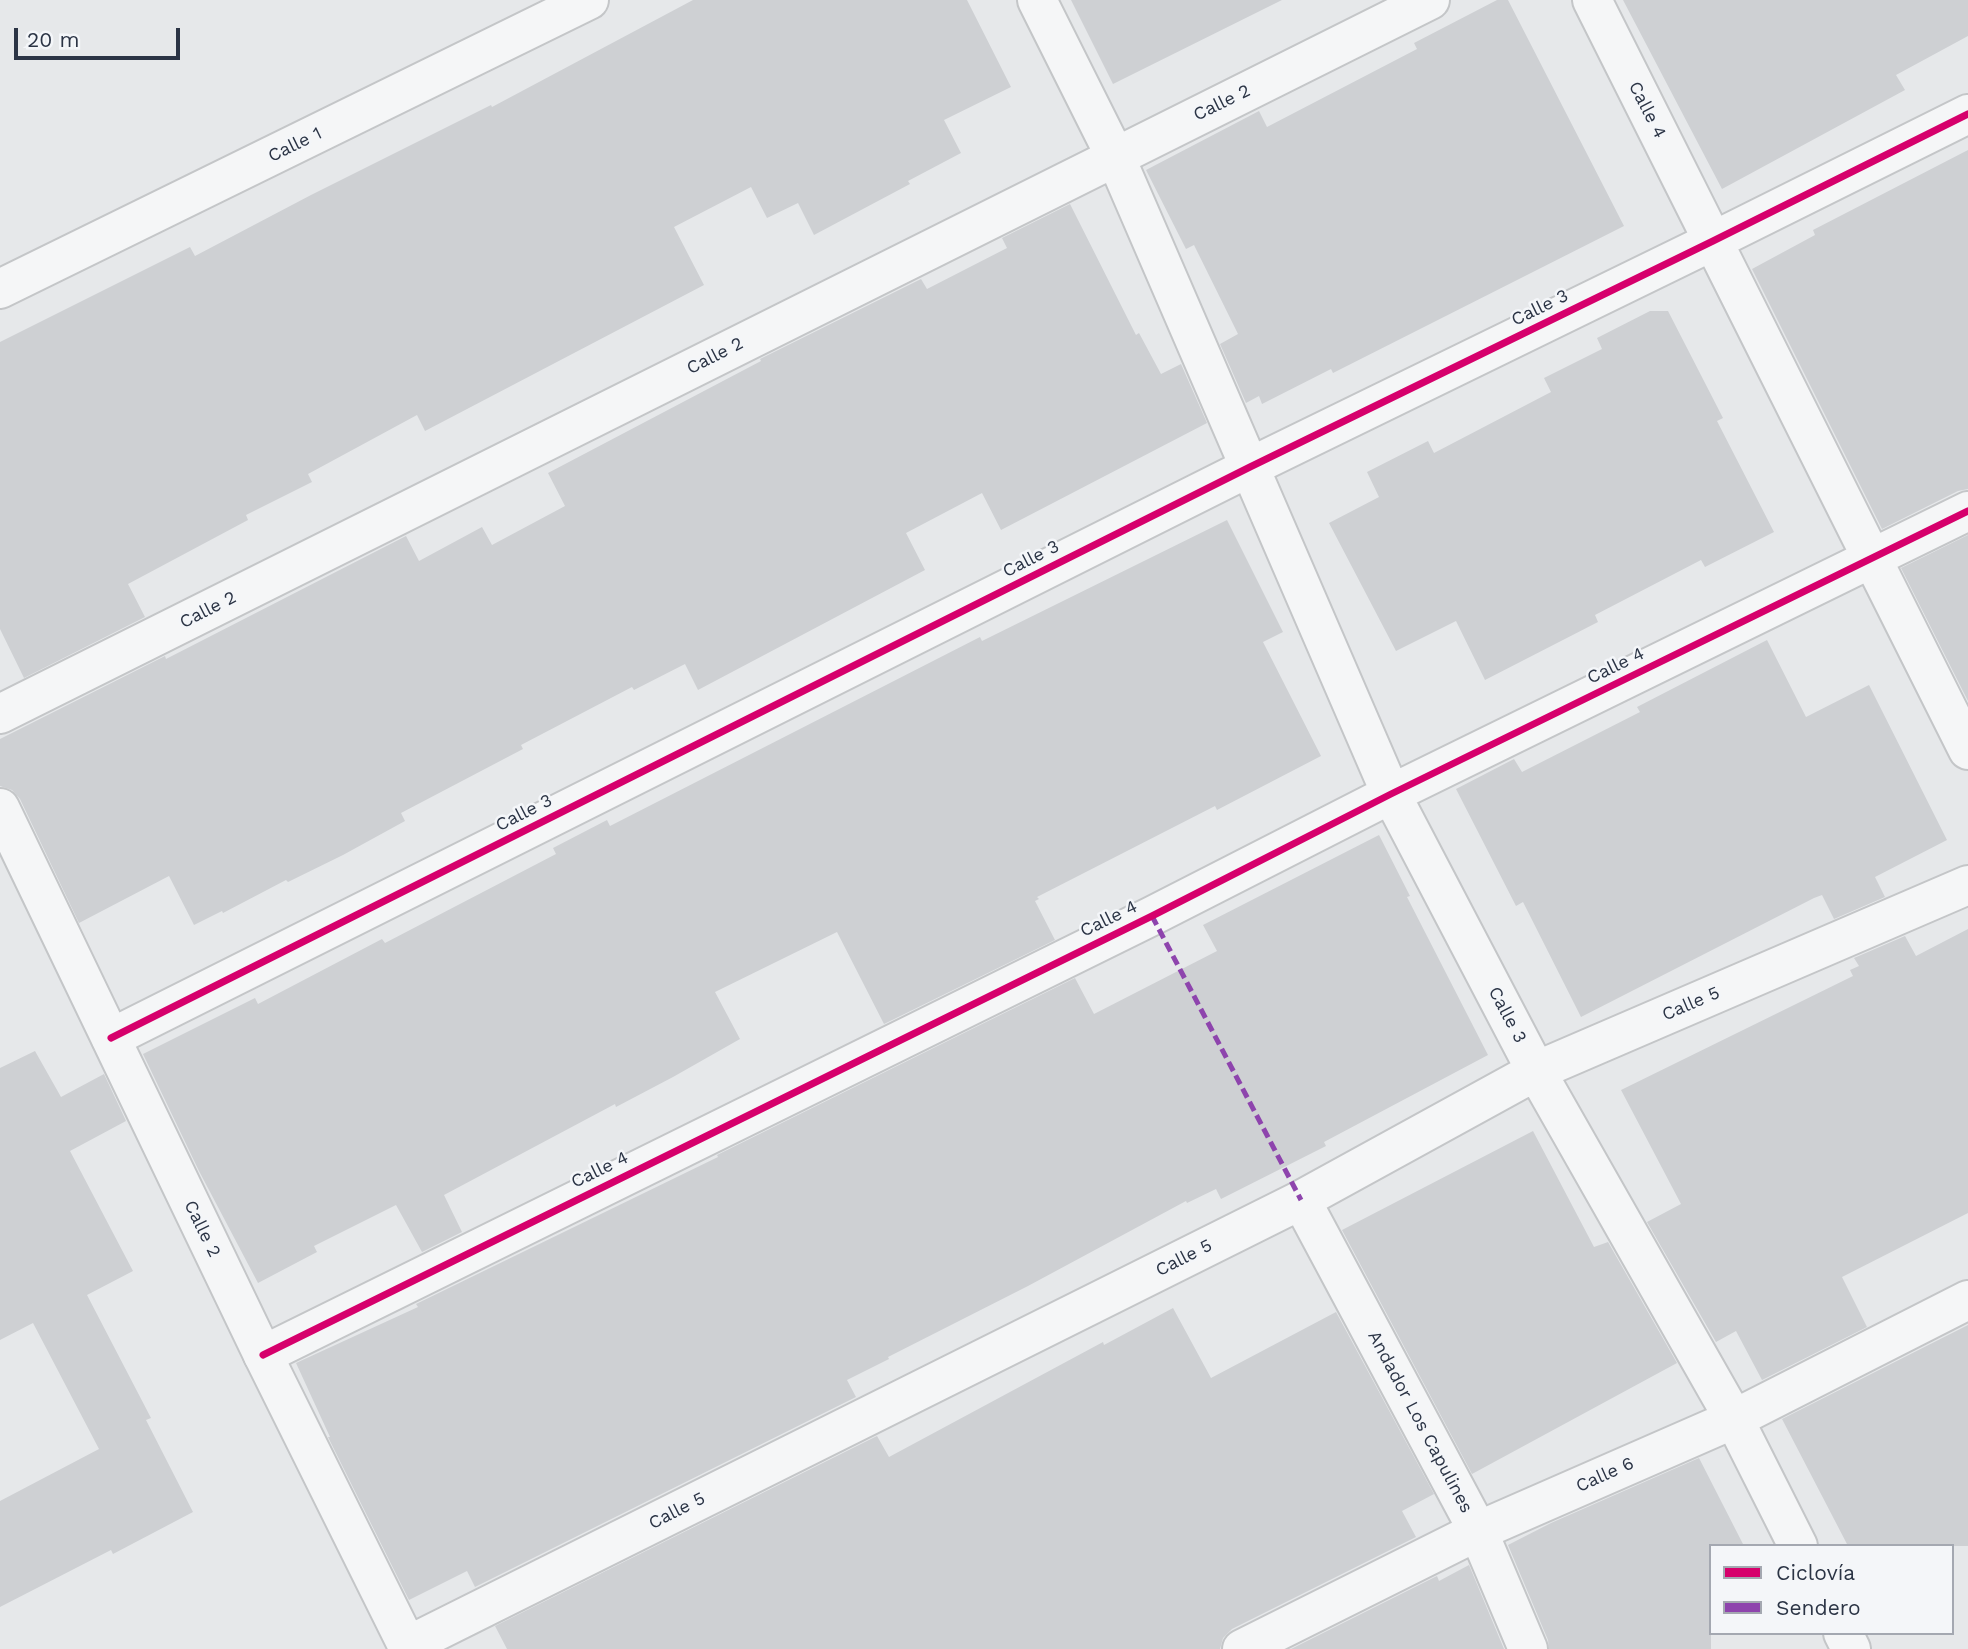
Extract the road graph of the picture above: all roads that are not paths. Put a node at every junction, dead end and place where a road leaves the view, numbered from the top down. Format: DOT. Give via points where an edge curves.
graph roads {
  1 [pos="589,0"];
  2 [pos="1037,0"];
  3 [pos="1430,0"];
  4 [pos="1592,0"];
  5 [pos="1968,114"];
  6 [pos="1115,156"];
  7 [pos="1713,241"];
  8 [pos="0,289"];
  9 [pos="1250,467"];
  10 [pos="1968,511"];
  11 [pos="1872,559"];
  12 [pos="0,714"];
  13 [pos="1968,750"];
  14 [pos="1391,794"];
  15 [pos="0,808"];
  16 [pos="1968,886"];
  17 [pos="111,1038"];
  18 [pos="1536,1071"];
  19 [pos="1301,1200"];
  20 [pos="1968,1300"];
  21 [pos="263,1354"];
  22 [pos="1734,1419"];
  23 [pos="1478,1531"];
  24 [pos="1797,1544"];
  25 [pos="408,1647"];
  26 [pos="1242,1649"];
  27 [pos="1528,1649"];
  1 -- 8 [label="street, Calle 1"];
  2 -- 6 [label="street, Calle 3"];
  3 -- 6 [label="street, Calle 2"];
  4 -- 7 [label="street, Calle 4"];
  5 -- 7 [label="street, Calle 3"];
  6 -- 9 [label="street, Calle 3"];
  6 -- 12 [label="street, Calle 2"];
  7 -- 9 [label="street, Calle 3"];
  7 -- 11 [label="street, Calle 4"];
  9 -- 14 [label="street, Calle 3"];
  9 -- 17 [label="street, Calle 3"];
  10 -- 11 [label="street, Calle 4"];
  11 -- 13 [label="street, Calle 4"];
  11 -- 14 [label="street, Calle 4"];
  14 -- 18 [label="street, Calle 3"];
  14 -- 21 [label="street, Calle 4"];
  15 -- 17 [label="street, Calle 2"];
  16 -- 18 [label="street, Calle 5"];
  17 -- 21 [label="street, Calle 2"];
  18 -- 19 [label="street, Calle 5"];
  18 -- 22 [label="street, Calle 3"];
  19 -- 23 [label="street, Andador Los Capulines"];
  19 -- 25 [label="street, Calle 5"];
  20 -- 22 [label="street, Calle 6"];
  21 -- 25 [label="street, Calle 2"];
  22 -- 23 [label="street, Calle 6"];
  22 -- 24 [label="street, Calle 3"];
  23 -- 26 [label="street, Calle 6"];
  23 -- 27 [label="street, Andador Los Capulines"];
}
